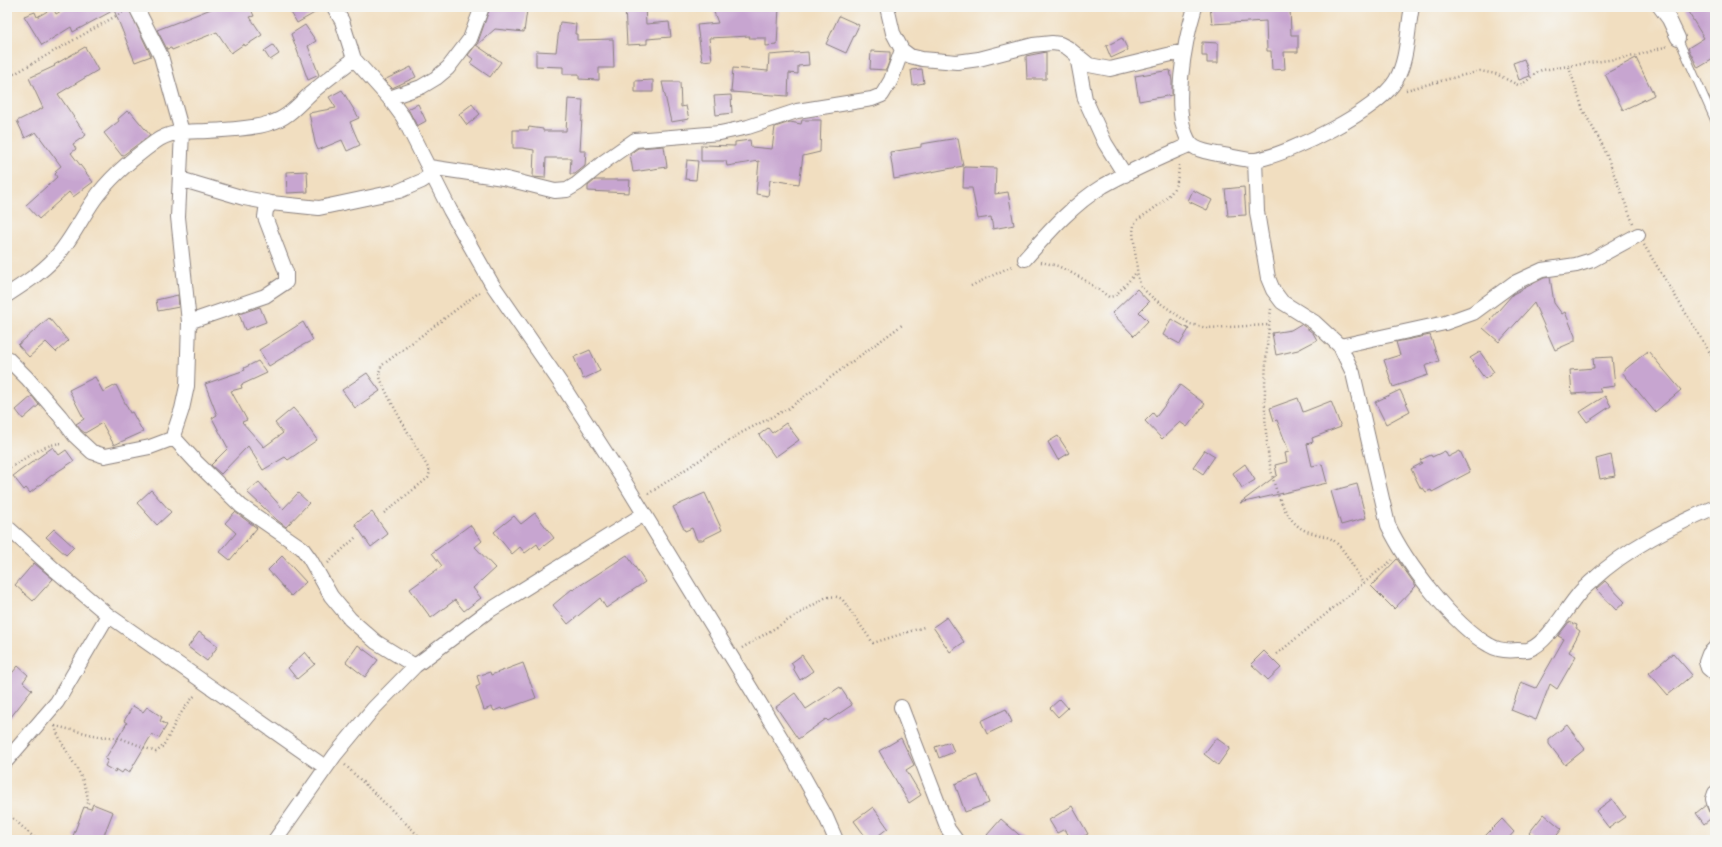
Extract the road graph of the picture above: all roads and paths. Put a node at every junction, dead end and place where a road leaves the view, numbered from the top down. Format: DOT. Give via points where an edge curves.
graph roads {
  1 [pos="334,7"];
  2 [pos="482,7"];
  3 [pos="888,7"];
  4 [pos="1195,7"];
  5 [pos="1412,7"];
  6 [pos="1660,7"];
  7 [pos="131,9"];
  8 [pos="1679,40"];
  9 [pos="902,50"];
  10 [pos="1184,52"];
  11 [pos="1077,56"];
  12 [pos="354,59"];
  13 [pos="1569,67"];
  14 [pos="7,78"];
  15 [pos="1384,95"];
  16 [pos="389,98"];
  17 [pos="1715,121"];
  18 [pos="182,132"];
  19 [pos="1186,146"];
  20 [pos="1255,160"];
  21 [pos="431,171"];
  22 [pos="1125,175"];
  23 [pos="180,179"];
  24 [pos="271,203"];
  25 [pos="1638,235"];
  26 [pos="1025,259"];
  27 [pos="1137,272"];
  28 [pos="492,284"];
  29 [pos="971,286"];
  30 [pos="1273,290"];
  31 [pos="7,295"];
  32 [pos="189,322"];
  33 [pos="902,324"];
  34 [pos="1269,325"];
  35 [pos="1340,346"];
  36 [pos="7,358"];
  37 [pos="1715,361"];
  38 [pos="174,438"];
  39 [pos="82,444"];
  40 [pos="7,470"];
  41 [pos="637,501"];
  42 [pos="1715,507"];
  43 [pos="384,513"];
  44 [pos="644,514"];
  45 [pos="7,527"];
  46 [pos="356,537"];
  47 [pos="1403,551"];
  48 [pos="318,573"];
  49 [pos="1362,583"];
  50 [pos="108,615"];
  51 [pos="924,627"];
  52 [pos="1715,648"];
  53 [pos="731,654"];
  54 [pos="1277,654"];
  55 [pos="415,666"];
  56 [pos="1715,674"];
  57 [pos="205,682"];
  58 [pos="57,702"];
  59 [pos="901,707"];
  60 [pos="55,726"];
  61 [pos="334,754"];
  62 [pos="7,760"];
  63 [pos="325,767"];
  64 [pos="1715,793"];
  65 [pos="88,805"];
  66 [pos="1715,806"];
  67 [pos="7,813"];
  68 [pos="37,840"];
  69 [pos="275,840"];
  70 [pos="423,840"];
  71 [pos="836,840"];
  72 [pos="956,840"];
  1 -- 12 [label="street" via="342,21"];
  2 -- 16 [label="street" via="470,39 448,68 421,87"];
  3 -- 9 [label="street" via="893,33"];
  4 -- 10 [label="street"];
  5 -- 15 [label="street" via="1403,64 1396,81"];
  6 -- 8 [label="street" via="1670,19"];
  7 -- 14 [label="path"];
  7 -- 18 [label="street" via="161,56"];
  8 -- 13 [label="path" via="1635,56"];
  8 -- 17 [label="lane"];
  9 -- 11 [label="street" via="910,56 922,59 957,62 979,60 1033,45 1052,43 1068,48"];
  9 -- 21 [label="street" via="882,96 797,111 720,134 635,140 567,190 555,191 502,178"];
  10 -- 11 [label="street" via="1110,69 1089,65"];
  10 -- 19 [label="street" via="1180,92"];
  11 -- 22 [label="street" via="1085,99 1105,143"];
  12 -- 16 [label="street"];
  12 -- 18 [label="street" via="278,121 228,129"];
  13 -- 15 [label="path" via="1539,71 1528,81 1518,85 1496,74 1480,71"];
  13 -- 25 [label="path" via="1583,110 1603,146"];
  15 -- 20 [label="street" via="1369,107 1322,134 1285,151"];
  16 -- 21 [label="street" via="403,117"];
  18 -- 23 [label="street"];
  18 -- 31 [label="street" via="166,135 125,166 94,200 56,258"];
  19 -- 20 [label="street" via="1204,152"];
  19 -- 22 [label="street"];
  19 -- 27 [label="path" via="1177,181 1171,193 1134,225"];
  20 -- 30 [label="street" via="1257,212 1268,278"];
  21 -- 24 [label="street" via="422,181 399,191 331,206 319,208"];
  21 -- 28 [label="street"];
  22 -- 26 [label="street" via="1103,186 1076,206"];
  23 -- 24 [label="street" via="244,198"];
  23 -- 32 [label="street" via="178,217"];
  24 -- 32 [label="street" via="265,217 286,272 286,282 265,296"];
  25 -- 35 [label="street" via="1592,260 1542,270 1514,283 1473,313 1445,323"];
  25 -- 37 [label="path"];
  26 -- 27 [label="path" via="1058,266 1109,297 1115,296"];
  26 -- 29 [label="path"];
  27 -- 34 [label="path" via="1141,287 1190,324 1208,328"];
  28 -- 41 [label="street" via="566,391"];
  28 -- 43 [label="path" via="381,366 381,379 430,472 428,478"];
  30 -- 34 [label="path"];
  30 -- 35 [label="street" via="1282,302 1320,326"];
  32 -- 38 [label="street" via="187,386"];
  33 -- 41 [label="path" via="789,408 741,433"];
  34 -- 49 [label="path" via="1264,396 1268,451 1275,490 1286,512 1299,527 1332,540 1343,551"];
  35 -- 47 [label="street" via="1353,373 1388,525"];
  36 -- 39 [label="street" via="32,383"];
  38 -- 39 [label="street" via="150,447 105,456 92,452"];
  38 -- 48 [label="street" via="241,506 302,548"];
  39 -- 40 [label="path" via="54,444 44,447"];
  41 -- 44 [label="street"];
  42 -- 47 [label="street" via="1642,544 1607,568 1579,593 1549,633 1528,650 1508,651 1490,646 1474,634 1456,619 1424,582"];
  44 -- 53 [label="street"];
  44 -- 55 [label="street" via="487,612"];
  45 -- 50 [label="street"];
  46 -- 48 [label="path"];
  47 -- 49 [label="path"];
  48 -- 55 [label="street" via="331,596 350,619 376,642"];
  49 -- 54 [label="path"];
  50 -- 57 [label="street"];
  50 -- 58 [label="street"];
  51 -- 53 [label="path" via="872,643 842,599 830,596"];
  52 -- 56 [label="street" via="1706,662"];
  53 -- 71 [label="street" via="792,756"];
  55 -- 61 [label="street"];
  57 -- 60 [label="path" via="177,720 166,742 156,752 120,738 98,736"];
  57 -- 63 [label="street"];
  58 -- 60 [label="path"];
  58 -- 62 [label="street"];
  59 -- 72 [label="street" via="948,829"];
  60 -- 65 [label="path" via="62,744 76,765 88,795"];
  61 -- 63 [label="street"];
  61 -- 70 [label="path"];
  63 -- 69 [label="street"];
  64 -- 66 [label="street"];
  67 -- 68 [label="path"];
}
